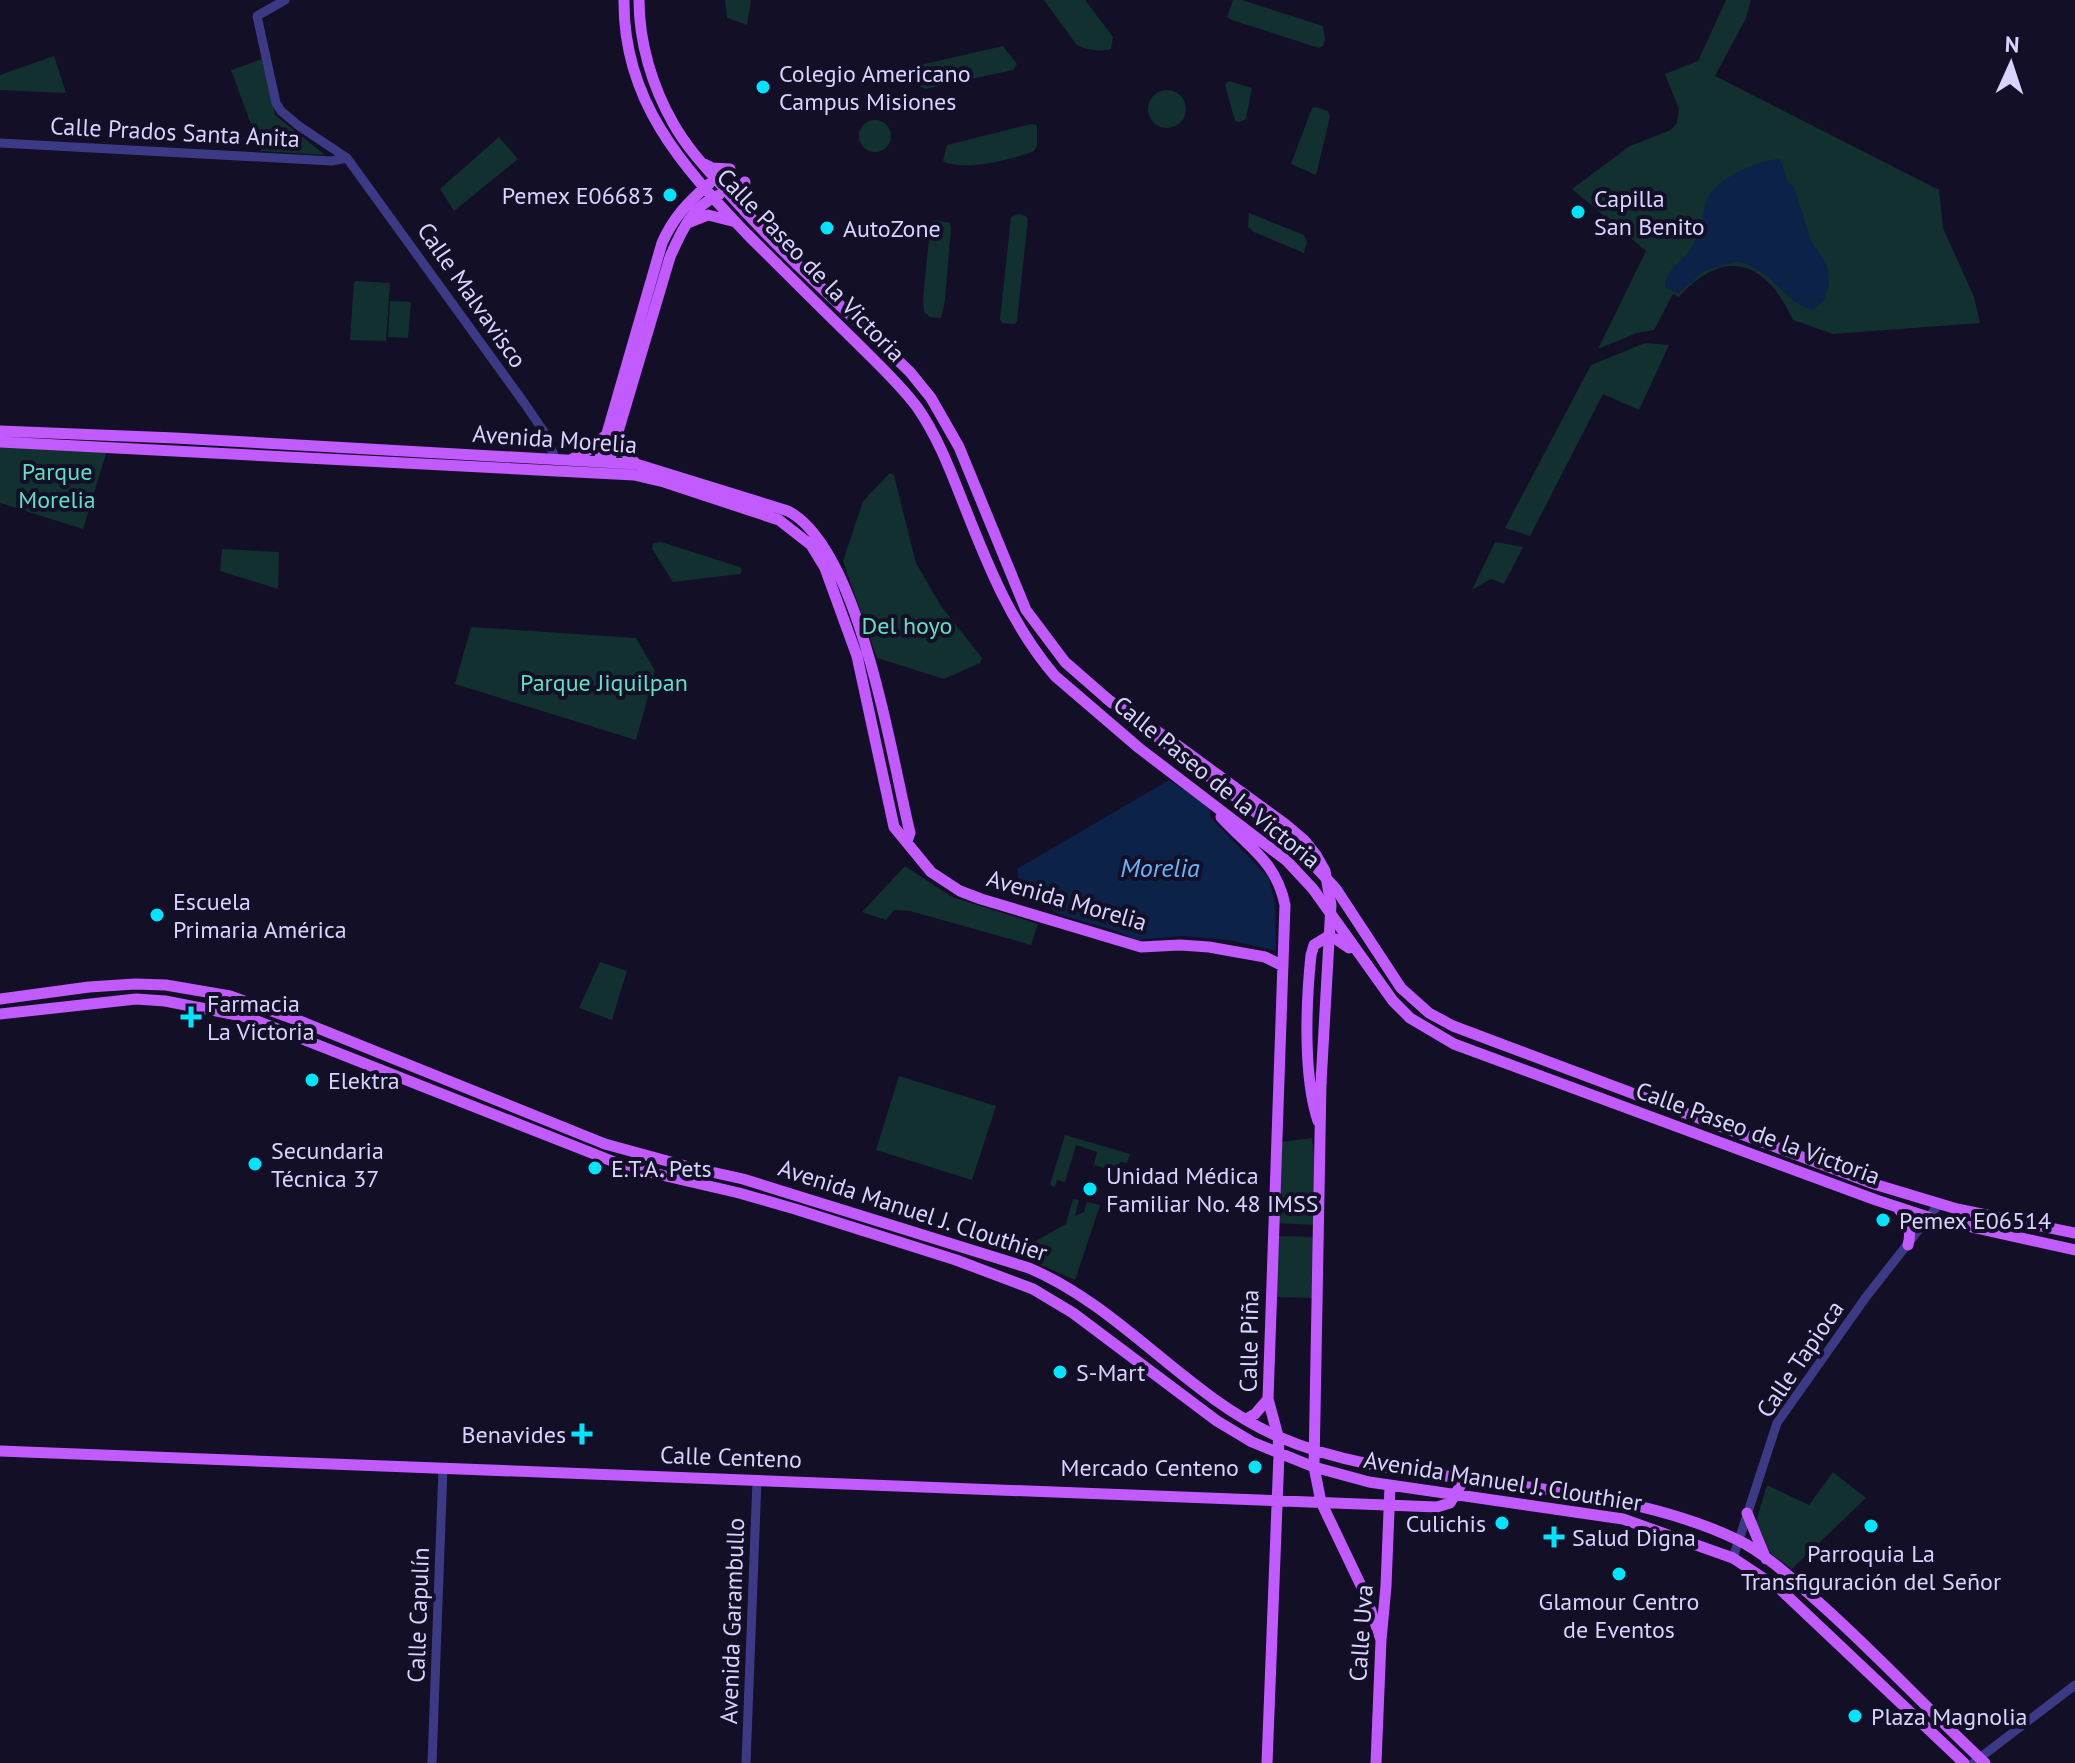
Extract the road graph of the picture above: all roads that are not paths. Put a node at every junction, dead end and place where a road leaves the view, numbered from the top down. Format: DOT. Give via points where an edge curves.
graph roads {
  1 [pos="285,0"];
  2 [pos="624,0"];
  3 [pos="639,0"];
  4 [pos="0,143"];
  5 [pos="347,158"];
  6 [pos="679,161"];
  7 [pos="703,164"];
  8 [pos="730,169"];
  9 [pos="715,179"];
  10 [pos="745,182"];
  11 [pos="728,192"];
  12 [pos="709,193"];
  13 [pos="688,202"];
  14 [pos="743,210"];
  15 [pos="681,224"];
  16 [pos="737,224"];
  17 [pos="0,431"];
  18 [pos="614,433"];
  19 [pos="0,442"];
  20 [pos="556,460"];
  21 [pos="570,460"];
  22 [pos="604,462"];
  23 [pos="636,464"];
  24 [pos="1107,699"];
  25 [pos="1211,801"];
  26 [pos="907,841"];
  27 [pos="1357,954"];
  28 [pos="1283,966"];
  29 [pos="0,999"];
  30 [pos="0,1014"];
  31 [pos="1599,1098"];
  32 [pos="1655,1102"];
  33 [pos="1321,1129"];
  34 [pos="1744,1151"];
  35 [pos="1806,1159"];
  36 [pos="1939,1204"];
  37 [pos="1897,1207"];
  38 [pos="1931,1218"];
  39 [pos="2075,1233"];
  40 [pos="1908,1245"];
  41 [pos="2075,1250"];
  42 [pos="1268,1399"];
  43 [pos="1246,1419"];
  44 [pos="1217,1421"];
  45 [pos="1259,1427"];
  46 [pos="1278,1436"];
  47 [pos="0,1451"];
  48 [pos="1279,1454"];
  49 [pos="1314,1458"];
  50 [pos="443,1468"];
  51 [pos="1465,1478"];
  52 [pos="757,1480"];
  53 [pos="1390,1486"];
  54 [pos="1456,1496"];
  55 [pos="1278,1500"];
  56 [pos="1321,1502"];
  57 [pos="1388,1506"];
  58 [pos="1747,1513"];
  59 [pos="1739,1541"];
  60 [pos="1733,1558"];
  61 [pos="1767,1559"];
  62 [pos="1386,1586"];
  63 [pos="1365,1594"];
  64 [pos="1381,1640"];
  65 [pos="2075,1685"];
  66 [pos="1979,1761"];
  67 [pos="432,1763"];
  68 [pos="746,1763"];
  69 [pos="1267,1763"];
  70 [pos="1376,1763"];
  71 [pos="1964,1763"];
  1 -- 5 [label="street" via="257,16 276,103 299,126"];
  2 -- 6 [label="main road, Calle Paseo de la Victoria" via="641,94"];
  3 -- 7 [label="main road, Calle Paseo de la Victoria" via="644,48 658,92"];
  4 -- 5 [label="street, Calle Prados Santa Anita"];
  5 -- 20 [label="street, Calle Malvavisco" via="525,404"];
  6 -- 12 [label="main road, Calle Paseo de la Victoria"];
  6 -- 13 [label="main road" via="688,182"];
  7 -- 8 [label="main road"];
  7 -- 9 [label="main road, Calle Paseo de la Victoria"];
  9 -- 11 [label="main road, Calle Paseo de la Victoria"];
  9 -- 12 [label="main road"];
  10 -- 14 [label="main road"];
  11 -- 12 [label="main road"];
  11 -- 14 [label="main road, Calle Paseo de la Victoria"];
  12 -- 13 [label="main road"];
  12 -- 15 [label="main road"];
  12 -- 16 [label="main road, Calle Paseo de la Victoria"];
  13 -- 15 [label="main road"];
  14 -- 24 [label="main road, Calle Paseo de la Victoria" via="931,398 959,447 1026,610 1065,662"];
  15 -- 16 [label="main road" via="708,215"];
  15 -- 18 [label="main road"];
  16 -- 25 [label="main road, Calle Paseo de la Victoria" via="917,407 936,438 1001,592 1044,663 1139,748"];
  17 -- 20 [label="main road, Avenida Morelia"];
  18 -- 21 [label="main road"];
  18 -- 22 [label="main road"];
  18 -- 23 [label="main road"];
  19 -- 26 [label="main road, Avenida Morelia" via="634,475 779,520 811,545 835,590 857,656 894,827"];
  20 -- 21 [label="main road, Avenida Morelia"];
  21 -- 22 [label="main road, Avenida Morelia"];
  22 -- 23 [label="main road, Avenida Morelia"];
  23 -- 26 [label="main road, Avenida Morelia" via="788,511 821,540 842,581 870,661 910,833"];
  24 -- 32 [label="main road, Calle Paseo de la Victoria" via="1288,837 1336,889 1401,988 1429,1013"];
  24 -- 33 [label="main road, bridge" via="1273,815 1304,840 1325,871 1331,905"];
  25 -- 27 [label="main road, Calle Paseo de la Victoria" via="1287,861"];
  25 -- 28 [label="main road, Calle Piña" via="1277,878 1285,905"];
  26 -- 28 [label="main road, Avenida Morelia" via="931,872 970,895 1141,947 1180,945 1265,957"];
  27 -- 31 [label="main road, Calle Paseo de la Victoria" via="1393,1001 1430,1032"];
  27 -- 33 [label="main road" via="1327,937 1314,945 1311,955 1310,1085"];
  28 -- 42 [label="main road, Calle Piña"];
  29 -- 43 [label="main road, Avenida Manuel J. Clouthier" via="135,984 253,1002 605,1144 757,1183 1039,1272 1079,1293"];
  30 -- 44 [label="main road, Avenida Manuel J. Clouthier" via="136,999 247,1017 627,1167 795,1209 1033,1289"];
  31 -- 32 [label="main road" via="1613,1094"];
  31 -- 34 [label="main road, Calle Paseo de la Victoria"];
  32 -- 35 [label="main road, Calle Paseo de la Victoria"];
  33 -- 49 [label="main road"];
  34 -- 35 [label="main road" via="1799,1164"];
  34 -- 37 [label="main road, Calle Paseo de la Victoria"];
  35 -- 36 [label="main road, Calle Paseo de la Victoria"];
  36 -- 38 [label="street, Calle Tapioca"];
  36 -- 39 [label="main road, Calle Paseo de la Victoria"];
  37 -- 38 [label="main road, Calle Paseo de la Victoria"];
  37 -- 40 [label="main road" via="1907,1221"];
  38 -- 40 [label="street, Calle Tapioca"];
  38 -- 41 [label="main road, Calle Paseo de la Victoria"];
  40 -- 58 [label="street, Calle Tapioca" via="1777,1423"];
  42 -- 43 [label="main road"];
  42 -- 46 [label="main road, Calle Piña"];
  43 -- 45 [label="main road, Avenida Manuel J. Clouthier"];
  44 -- 45 [label="main road" via="1247,1432"];
  44 -- 48 [label="main road, Avenida Manuel J. Clouthier"];
  45 -- 46 [label="main road, Avenida Manuel J. Clouthier"];
  46 -- 48 [label="main road, Calle Piña"];
  46 -- 49 [label="main road, Avenida Manuel J. Clouthier"];
  47 -- 50 [label="main road, Calle Centeno"];
  48 -- 49 [label="main road, Avenida Manuel J. Clouthier"];
  48 -- 55 [label="main road, Calle Piña"];
  49 -- 51 [label="main road, Avenida Manuel J. Clouthier" via="1369,1470"];
  49 -- 53 [label="main road, Avenida Manuel J. Clouthier"];
  49 -- 56 [label="main road"];
  50 -- 52 [label="main road, Calle Centeno"];
  50 -- 67 [label="street, Calle Capulín"];
  51 -- 54 [label="main road"];
  51 -- 59 [label="main road, Avenida Manuel J. Clouthier" via="1611,1500"];
  52 -- 55 [label="main road, Calle Centeno"];
  52 -- 68 [label="street, Avenida Garambullo"];
  53 -- 54 [label="main road, Avenida Manuel J. Clouthier"];
  53 -- 57 [label="main road, Calle Uva"];
  54 -- 57 [label="main road, Calle Centeno" via="1443,1507"];
  54 -- 60 [label="main road, Avenida Manuel J. Clouthier" via="1623,1519"];
  55 -- 56 [label="main road, Calle Centeno"];
  55 -- 69 [label="main road, Calle Piña"];
  56 -- 57 [label="main road, Calle Centeno"];
  56 -- 63 [label="main road"];
  57 -- 62 [label="main road, Calle Uva"];
  58 -- 59 [label="street, Calle Tapioca"];
  58 -- 61 [label="main road"];
  59 -- 60 [label="street, Calle Tapioca"];
  59 -- 61 [label="main road, Avenida Manuel J. Clouthier"];
  60 -- 71 [label="main road, Avenida Manuel J. Clouthier" via="1781,1590"];
  61 -- 66 [label="main road, Avenida Manuel J. Clouthier" via="1863,1642"];
  62 -- 63 [label="main road"];
  62 -- 64 [label="main road, Calle Uva"];
  63 -- 64 [label="main road"];
  64 -- 70 [label="main road, Calle Uva"];
  65 -- 66 [label="street"];
}
